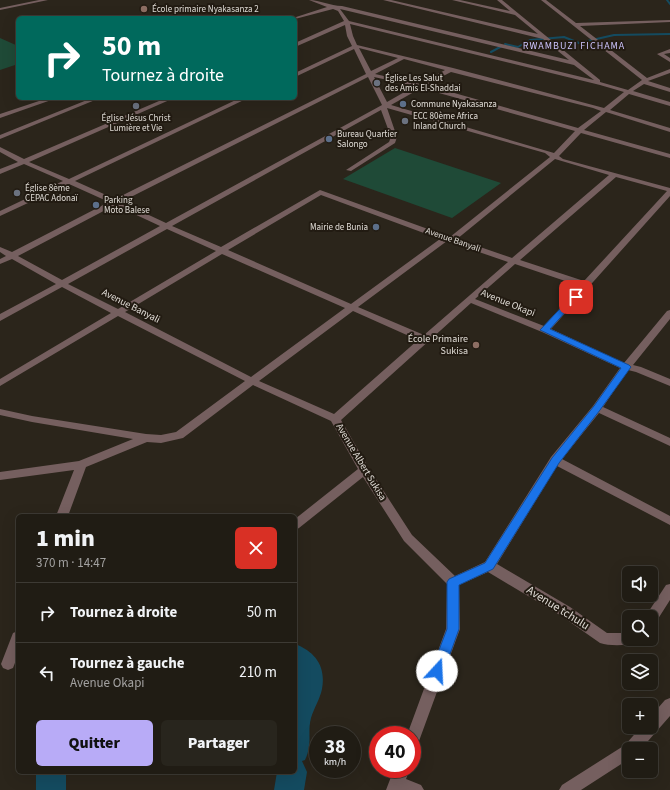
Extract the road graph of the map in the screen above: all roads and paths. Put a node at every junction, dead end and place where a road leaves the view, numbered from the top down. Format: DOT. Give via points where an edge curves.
graph roads {
  1 [pos="46,0"];
  2 [pos="311,0"];
  3 [pos="385,0"];
  4 [pos="454,0"];
  5 [pos="499,0"];
  6 [pos="543,0"];
  7 [pos="342,2"];
  8 [pos="333,7"];
  9 [pos="0,9"];
  10 [pos="517,14"];
  11 [pos="297,17"];
  12 [pos="670,21"];
  13 [pos="346,22"];
  14 [pos="574,25"];
  15 [pos="545,38"];
  16 [pos="297,44"];
  17 [pos="356,46"];
  18 [pos="670,51"];
  19 [pos="404,57"];
  20 [pos="670,60"];
  21 [pos="574,62"];
  22 [pos="451,69"];
  23 [pos="670,71"];
  24 [pos="297,74"];
  25 [pos="369,74"];
  26 [pos="645,81"];
  27 [pos="602,84"];
  28 [pos="421,86"];
  29 [pos="670,90"];
  30 [pos="628,92"];
  31 [pos="48,100"];
  32 [pos="92,100"];
  33 [pos="166,100"];
  34 [pos="242,100"];
  35 [pos="670,104"];
  36 [pos="385,105"];
  37 [pos="604,110"];
  38 [pos="0,116"];
  39 [pos="670,130"];
  40 [pos="579,131"];
  41 [pos="0,137"];
  42 [pos="0,149"];
  43 [pos="555,156"];
  44 [pos="670,156"];
  45 [pos="24,162"];
  46 [pos="349,170"];
  47 [pos="0,172"];
  48 [pos="614,175"];
  49 [pos="69,181"];
  50 [pos="670,191"];
  51 [pos="115,202"];
  52 [pos="0,214"];
  53 [pos="166,226"];
  54 [pos="448,239"];
  55 [pos="0,249"];
  56 [pos="222,251"];
  57 [pos="13,256"];
  58 [pos="512,260"];
  59 [pos="0,262"];
  60 [pos="62,284"];
  61 [pos="586,285"];
  62 [pos="470,300"];
  63 [pos="351,307"];
  64 [pos="120,312"];
  65 [pos="670,313"];
  66 [pos="0,318"];
  67 [pos="545,330"];
  68 [pos="424,339"];
  69 [pos="626,367"];
  70 [pos="252,381"];
  71 [pos="0,383"];
  72 [pos="670,383"];
  73 [pos="597,408"];
  74 [pos="0,412"];
  75 [pos="335,419"];
  76 [pos="146,438"];
  77 [pos="670,442"];
  78 [pos="555,460"];
  79 [pos="81,465"];
  80 [pos="364,470"];
  81 [pos="0,476"];
  82 [pos="63,514"];
  83 [pos="670,521"];
  84 [pos="297,524"];
  85 [pos="489,566"];
  86 [pos="453,582"];
  87 [pos="670,589"];
  88 [pos="656,610"];
  89 [pos="622,639"];
  90 [pos="16,643"];
  91 [pos="8,664"];
  92 [pos="670,705"];
  93 [pos="658,719"];
  94 [pos="417,726"];
  95 [pos="645,734"];
  96 [pos="637,742"];
  97 [pos="622,755"];
  98 [pos="395,787"];
  99 [pos="416,790"];
  100 [pos="567,790"];
  1 -- 9 [label="street"];
  2 -- 8 [label="street"];
  3 -- 15 [label="street"];
  4 -- 10 [label="street"];
  5 -- 10 [label="street"];
  6 -- 14 [label="street"];
  7 -- 8 [label="street"];
  8 -- 11 [label="street"];
  8 -- 13 [label="street" via="340,10"];
  8 -- 21 [label="street" via="342,7"];
  10 -- 15 [label="street"];
  12 -- 14 [label="street"];
  13 -- 16 [label="street"];
  13 -- 17 [label="street"];
  13 -- 27 [label="street"];
  14 -- 26 [label="street"];
  15 -- 21 [label="street"];
  17 -- 19 [label="street"];
  17 -- 24 [label="street"];
  17 -- 25 [label="street"];
  18 -- 20 [label="street" via="660,54"];
  19 -- 22 [label="street"];
  19 -- 25 [label="street"];
  21 -- 27 [label="street"];
  22 -- 28 [label="street"];
  22 -- 37 [label="street"];
  23 -- 26 [label="street"];
  25 -- 28 [label="street"];
  25 -- 36 [label="street"];
  25 -- 51 [label="street"];
  26 -- 29 [label="street"];
  26 -- 30 [label="street"];
  27 -- 30 [label="street"];
  28 -- 36 [label="street"];
  28 -- 40 [label="street"];
  30 -- 35 [label="street"];
  30 -- 37 [label="street"];
  31 -- 38 [label="street"];
  32 -- 41 [label="street"];
  33 -- 45 [label="street"];
  34 -- 49 [label="street"];
  36 -- 43 [label="street"];
  36 -- 46 [label="street" via="384,109 394,137 392,143"];
  36 -- 53 [label="street"];
  37 -- 39 [label="street"];
  37 -- 40 [label="street"];
  40 -- 43 [label="street"];
  40 -- 44 [label="street"];
  42 -- 45 [label="street"];
  43 -- 48 [label="street"];
  43 -- 54 [label="street"];
  45 -- 47 [label="street"];
  45 -- 49 [label="street"];
  48 -- 50 [label="street"];
  48 -- 58 [label="street"];
  49 -- 51 [label="street"];
  49 -- 52 [label="street"];
  50 -- 61 [label="street"];
  51 -- 53 [label="street"];
  51 -- 57 [label="street"];
  53 -- 56 [label="street"];
  53 -- 60 [label="street"];
  54 -- 56 [label="street, Avenue Banyali" via="320,192"];
  54 -- 58 [label="street, Avenue Banyali"];
  54 -- 63 [label="street"];
  55 -- 57 [label="street, Avenue Banyali"];
  56 -- 63 [label="street"];
  56 -- 64 [label="street"];
  57 -- 59 [label="street"];
  57 -- 60 [label="street, Avenue Banyali"];
  58 -- 61 [label="street, Avenue Banyali"];
  58 -- 62 [label="street"];
  60 -- 64 [label="street, Avenue Banyali"];
  60 -- 66 [label="street"];
  61 -- 67 [label="street"];
  62 -- 67 [label="street, Avenue Okapi"];
  62 -- 68 [label="street"];
  63 -- 68 [label="street"];
  63 -- 70 [label="street"];
  64 -- 70 [label="street, Avenue Banyali"];
  64 -- 71 [label="street"];
  65 -- 69 [label="street"];
  67 -- 69 [label="street, Avenue Okapi"];
  68 -- 75 [label="street"];
  69 -- 72 [label="street, Avenue Okapi" via="638,369"];
  69 -- 73 [label="street"];
  70 -- 75 [label="street, Avenue Albert Sukisa"];
  70 -- 76 [label="street" via="179,435 161,439"];
  73 -- 77 [label="street"];
  73 -- 78 [label="street"];
  74 -- 76 [label="street"];
  75 -- 80 [label="street, Avenue Albert Sukisa"];
  76 -- 79 [label="street"];
  78 -- 83 [label="street"];
  78 -- 85 [label="street"];
  79 -- 81 [label="street"];
  79 -- 82 [label="street"];
  80 -- 84 [label="street"];
  80 -- 86 [label="street, Avenue Albert Sukisa" via="408,538"];
  85 -- 86 [label="street"];
  85 -- 89 [label="street, Avenue tchulu" via="565,611 605,639"];
  86 -- 94 [label="street" via="453,629"];
  87 -- 88 [label="street"];
  90 -- 91 [label="street"];
  92 -- 93 [label="street"];
  95 -- 96 [label="street"];
  97 -- 100 [label="street"];
  98 -- 99 [label="street"];
}
